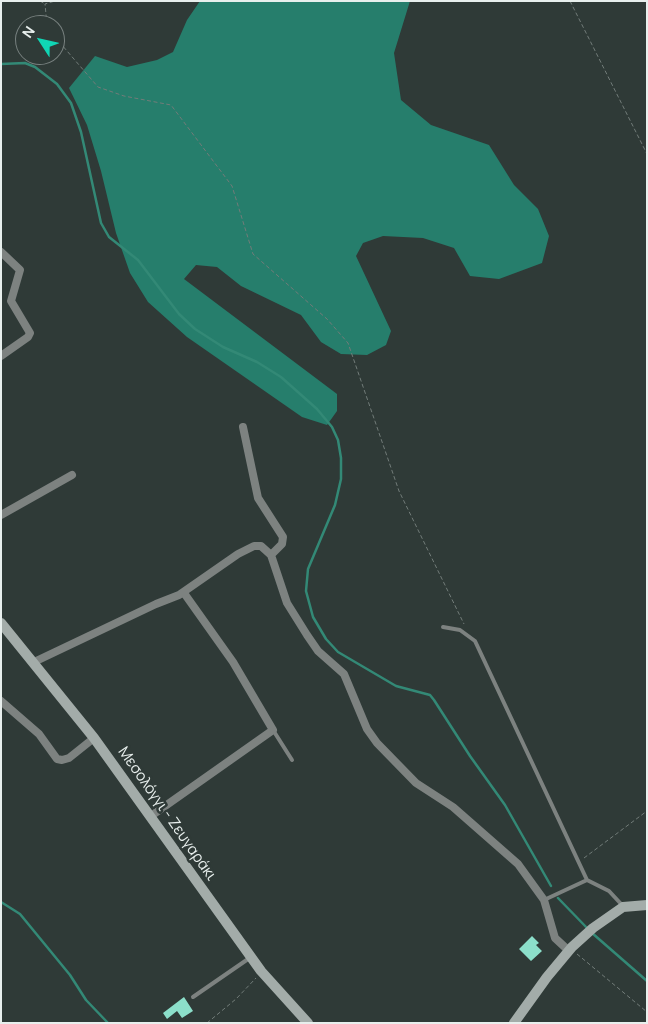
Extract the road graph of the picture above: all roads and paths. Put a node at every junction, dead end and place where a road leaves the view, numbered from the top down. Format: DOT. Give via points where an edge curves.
graph roads {
  1 [pos="40,1"];
  2 [pos="55,1"];
  3 [pos="570,1"];
  4 [pos="45,4"];
  5 [pos="46,15"];
  6 [pos="65,49"];
  7 [pos="647,154"];
  8 [pos="1,252"];
  9 [pos="1,356"];
  10 [pos="243,427"];
  11 [pos="72,475"];
  12 [pos="1,515"];
  13 [pos="271,555"];
  14 [pos="184,593"];
  15 [pos="2,624"];
  16 [pos="443,627"];
  17 [pos="468,634"];
  18 [pos="34,662"];
  19 [pos="1,701"];
  20 [pos="273,730"];
  21 [pos="94,738"];
  22 [pos="292,760"];
  23 [pos="647,812"];
  24 [pos="151,816"];
  25 [pos="579,862"];
  26 [pos="587,880"];
  27 [pos="544,900"];
  28 [pos="647,905"];
  29 [pos="623,907"];
  30 [pos="571,949"];
  31 [pos="251,957"];
  32 [pos="261,972"];
  33 [pos="193,997"];
  34 [pos="647,1012"];
  35 [pos="207,1023"];
  36 [pos="308,1023"];
  37 [pos="514,1023"];
  1 -- 4 [label="path"];
  2 -- 4 [label="path"];
  3 -- 7 [label="path"];
  4 -- 5 [label="path"];
  6 -- 17 [label="path" via="98,87 124,96 172,105 232,186 253,254 327,319 348,343 400,491"];
  8 -- 9 [label="street" via="20,270 11,302 30,333"];
  10 -- 13 [label="street" via="258,498 283,537 282,544"];
  11 -- 12 [label="street"];
  13 -- 14 [label="street" via="261,546 254,546"];
  13 -- 27 [label="street" via="287,604 318,651 344,674 367,729 378,743 416,783 453,807 506,851"];
  14 -- 18 [label="street"];
  14 -- 20 [label="street" via="233,662"];
  15 -- 18 [label="main road, Μεσολόγγι - Ζευγαράκι"];
  16 -- 17 [label="lane"];
  17 -- 25 [label="lane" via="482,655"];
  18 -- 21 [label="main road, Μεσολόγγι - Ζευγαράκι"];
  19 -- 21 [label="street" via="39,734 57,759 65,760"];
  20 -- 22 [label="lane"];
  20 -- 24 [label="street"];
  21 -- 24 [label="main road, Μεσολόγγι - Ζευγαράκι"];
  23 -- 25 [label="path"];
  24 -- 31 [label="main road, Μεσολόγγι - Ζευγαράκι"];
  25 -- 26 [label="lane"];
  26 -- 27 [label="lane"];
  26 -- 29 [label="lane" via="609,891"];
  27 -- 30 [label="street" via="555,938"];
  28 -- 29 [label="main road"];
  29 -- 30 [label="main road" via="606,916"];
  30 -- 34 [label="path"];
  30 -- 37 [label="main road"];
  31 -- 32 [label="main road, Μεσολόγγι - Ζευγαράκι"];
  31 -- 33 [label="lane"];
  32 -- 35 [label="path"];
  32 -- 36 [label="main road, Μεσολόγγι - Ζευγαράκι"];
}
